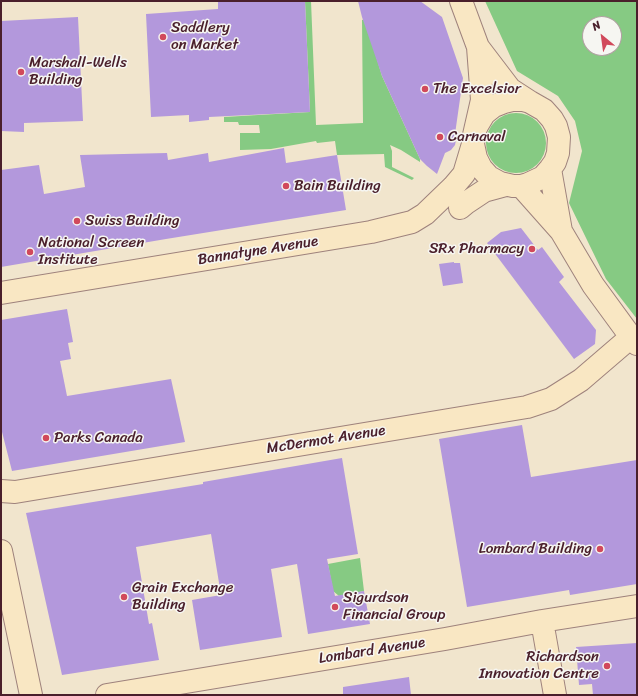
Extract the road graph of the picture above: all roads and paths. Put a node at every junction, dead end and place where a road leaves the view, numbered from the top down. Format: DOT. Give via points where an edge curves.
graph roads {
  1 [pos="461,1"];
  2 [pos="478,46"];
  3 [pos="530,102"];
  4 [pos="474,136"];
  5 [pos="550,169"];
  6 [pos="514,185"];
  7 [pos="460,208"];
  8 [pos="561,231"];
  9 [pos="1,293"];
  10 [pos="634,340"];
  11 [pos="1,491"];
  12 [pos="1,551"];
  13 [pos="637,606"];
  14 [pos="542,621"];
  15 [pos="31,695"];
  16 [pos="107,695"];
  17 [pos="555,695"];
  1 -- 2 [label="street"];
  2 -- 3 [label="street" via="510,88"];
  2 -- 4 [label="street" via="482,100"];
  3 -- 4 [label="street" via="512,100 494,106 484,114"];
  3 -- 5 [label="street" via="548,114 558,131 558,153"];
  4 -- 6 [label="street" via="476,158 481,168 495,181"];
  4 -- 9 [label="street, Bannatyne Avenue" via="464,174 425,214 412,222 371,232"];
  5 -- 6 [label="street" via="535,181"];
  5 -- 8 [label="street"];
  6 -- 7 [label="street" via="484,191"];
  6 -- 8 [label="street"];
  8 -- 10 [label="street" via="594,285"];
  10 -- 11 [label="street, McDermot Avenue" via="582,380 551,398 527,407 15,492"];
  12 -- 15 [label="street"];
  13 -- 14 [label="street, Lombard Avenue"];
  14 -- 16 [label="street, Lombard Avenue" via="445,640"];
  14 -- 17 [label="street"];
}
